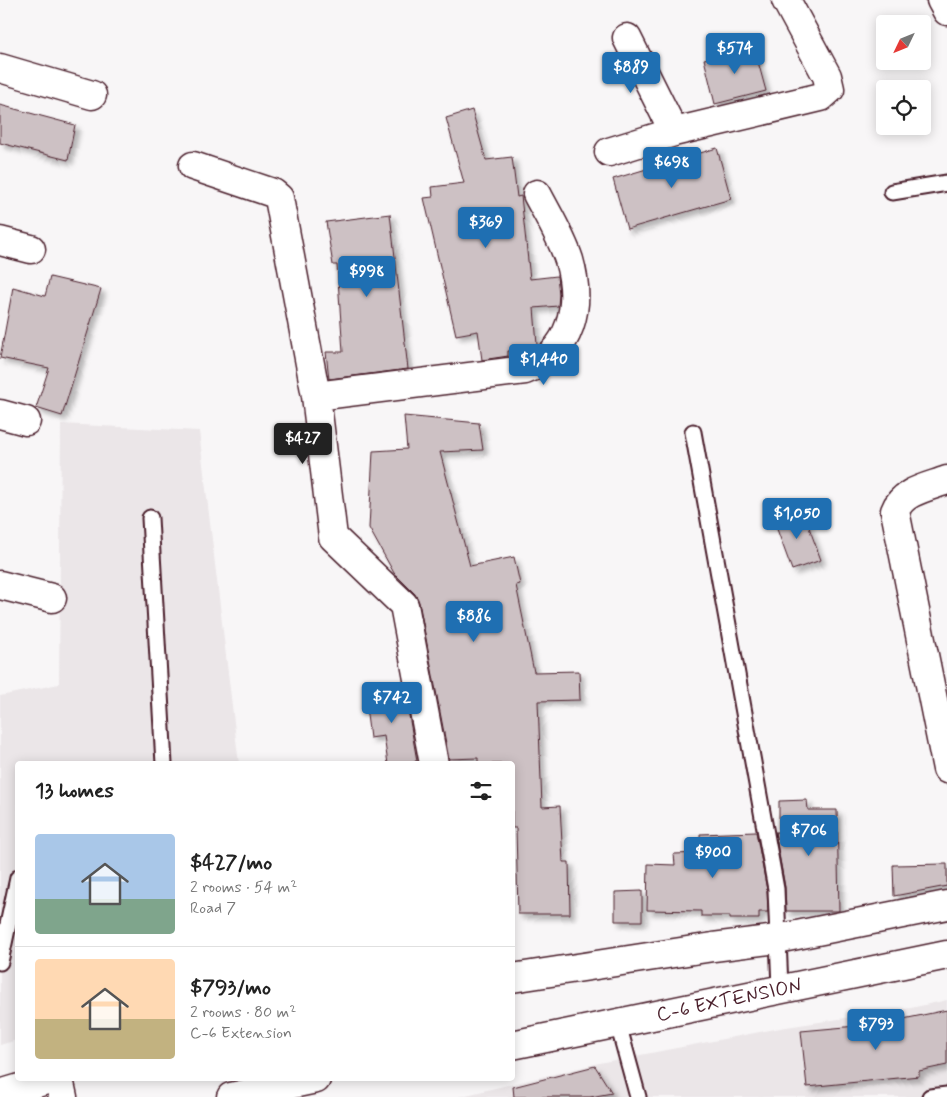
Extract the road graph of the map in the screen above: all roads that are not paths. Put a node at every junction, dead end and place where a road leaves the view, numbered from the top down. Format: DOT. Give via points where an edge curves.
graph roads {
  1 [pos="786,0"];
  2 [pos="942,0"];
  3 [pos="947,11"];
  4 [pos="627,38"];
  5 [pos="0,68"];
  6 [pos="92,94"];
  7 [pos="674,132"];
  8 [pos="609,152"];
  9 [pos="193,166"];
  10 [pos="947,183"];
  11 [pos="892,192"];
  12 [pos="537,194"];
  13 [pos="0,241"];
  14 [pos="31,249"];
  15 [pos="316,396"];
  16 [pos="0,414"];
  17 [pos="26,421"];
  18 [pos="694,432"];
  19 [pos="947,480"];
  20 [pos="150,518"];
  21 [pos="0,585"];
  22 [pos="52,598"];
  23 [pos="941,712"];
  24 [pos="164,761"];
  25 [pos="433,761"];
  26 [pos="947,769"];
  27 [pos="15,892"];
  28 [pos="947,904"];
  29 [pos="777,939"];
  30 [pos="947,955"];
  31 [pos="0,962"];
  32 [pos="515,978"];
  33 [pos="780,988"];
  34 [pos="618,1024"];
  35 [pos="515,1044"];
  36 [pos="43,1081"];
  37 [pos="59,1081"];
  38 [pos="307,1081"];
  39 [pos="0,1094"];
  40 [pos="947,1095"];
  41 [pos="63,1097"];
  42 [pos="231,1097"];
  43 [pos="638,1097"];
  44 [pos="930,1097"];
  1 -- 7 [label="street" via="827,76 830,89 822,97"];
  2 -- 3 [label="street"];
  4 -- 7 [label="street"];
  5 -- 6 [label="street"];
  7 -- 8 [label="street"];
  9 -- 15 [label="street" via="273,193 279,198"];
  10 -- 11 [label="lane"];
  12 -- 15 [label="street" via="568,260 572,278 571,323 551,355 525,370"];
  13 -- 14 [label="street"];
  15 -- 25 [label="street" via="333,537 404,605"];
  16 -- 17 [label="street"];
  18 -- 29 [label="lane" via="776,889"];
  19 -- 23 [label="street" via="904,496 895,511"];
  20 -- 24 [label="lane"];
  21 -- 22 [label="street"];
  23 -- 26 [label="street"];
  27 -- 31 [label="lane"];
  28 -- 29 [label="street"];
  29 -- 32 [label="street"];
  29 -- 33 [label="lane"];
  30 -- 33 [label="street, C-6 EXTENSION"];
  33 -- 34 [label="street, C-6 EXTENSION"];
  34 -- 35 [label="street, C-6 EXTENSION"];
  34 -- 43 [label="lane"];
  36 -- 39 [label="street"];
  37 -- 41 [label="street"];
  38 -- 42 [label="street"];
  40 -- 44 [label="lane"];
}
